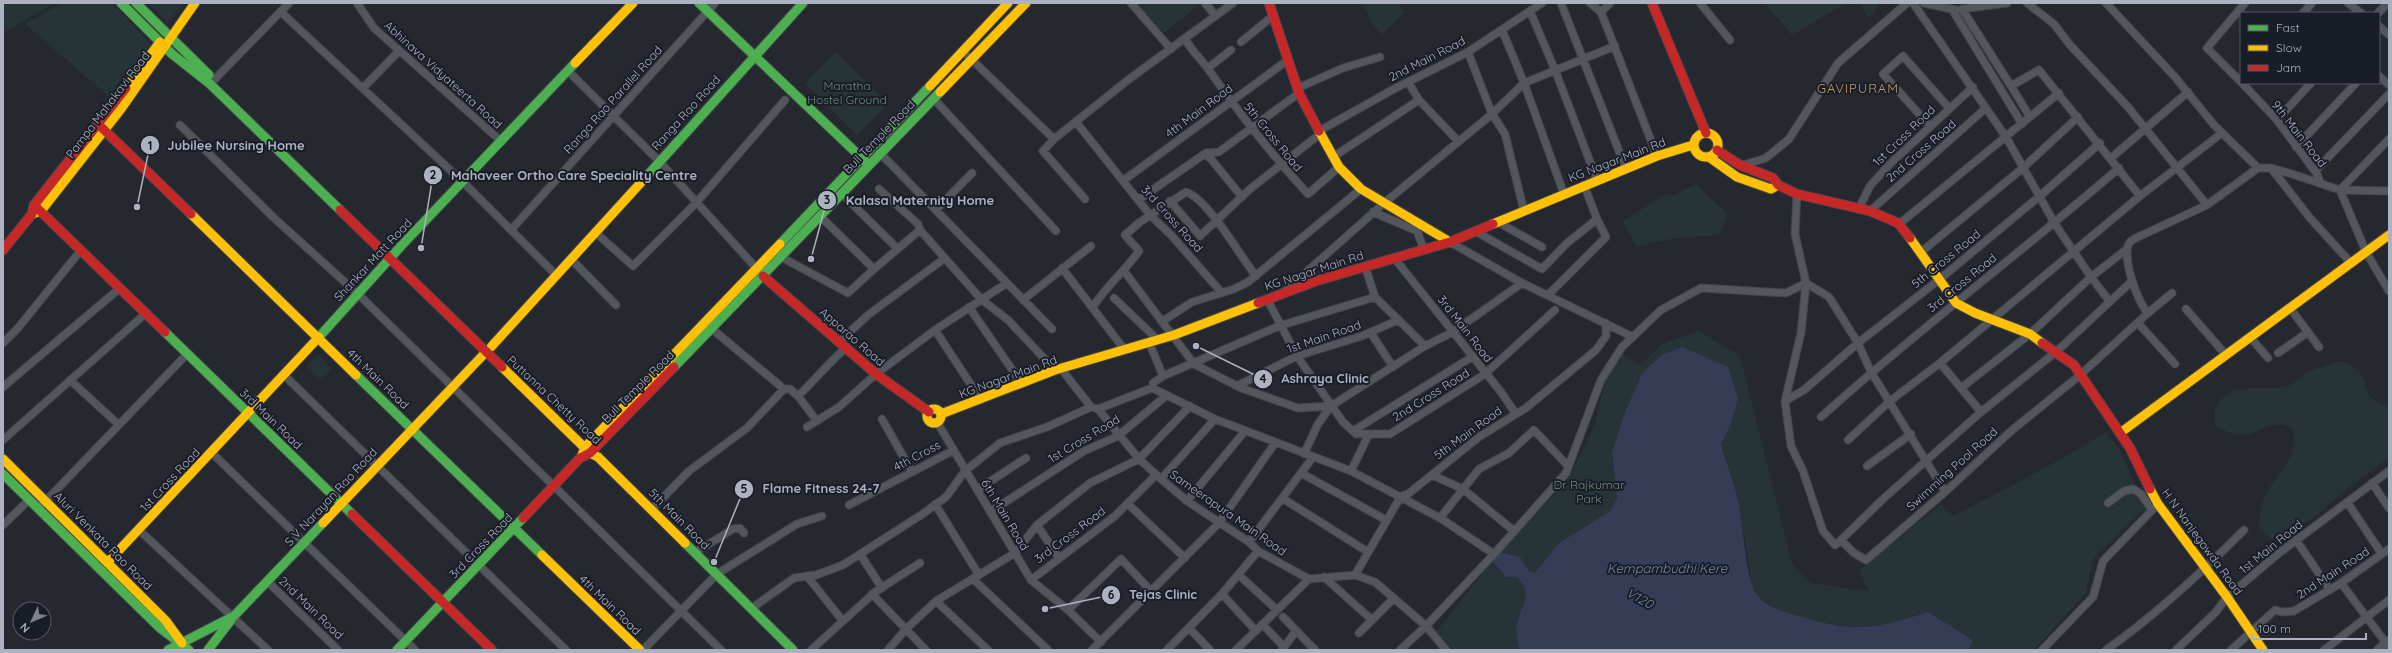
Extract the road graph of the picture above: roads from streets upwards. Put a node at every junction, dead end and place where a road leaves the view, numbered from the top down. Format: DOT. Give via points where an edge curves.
graph roads {
  1 [pos="121,3"];
  2 [pos="136,3"];
  3 [pos="195,3"];
  4 [pos="289,3"];
  5 [pos="357,3"];
  6 [pos="633,3"];
  7 [pos="699,3"];
  8 [pos="716,3"];
  9 [pos="803,3"];
  10 [pos="1008,3"];
  11 [pos="1026,3"];
  12 [pos="1131,3"];
  13 [pos="1204,3"];
  14 [pos="1233,3"];
  15 [pos="1269,3"];
  16 [pos="1542,3"];
  17 [pos="1561,3"];
  18 [pos="1590,3"];
  19 [pos="1610,3"];
  20 [pos="1652,3"];
  21 [pos="1700,3"];
  22 [pos="1906,3"];
  23 [pos="1913,3"];
  24 [pos="1924,3"];
  25 [pos="2008,3"];
  26 [pos="2027,3"];
  27 [pos="2106,3"];
  28 [pos="2245,3"];
  29 [pos="2312,3"];
  30 [pos="2348,3"];
  31 [pos="2388,3"];
  32 [pos="1962,10"];
  33 [pos="1530,11"];
  34 [pos="1952,11"];
  35 [pos="281,12"];
  36 [pos="708,12"];
  37 [pos="1601,12"];
  38 [pos="2304,12"];
  39 [pos="2360,12"];
  40 [pos="2379,12"];
  41 [pos="1274,15"];
  42 [pos="1216,16"];
  43 [pos="2380,27"];
  44 [pos="1502,30"];
  45 [pos="2389,35"];
  46 [pos="1185,38"];
  47 [pos="1730,40"];
  48 [pos="175,42"];
  49 [pos="1241,42"];
  50 [pos="1615,46"];
  51 [pos="166,48"];
  52 [pos="1171,49"];
  53 [pos="1231,50"];
  54 [pos="399,51"];
  55 [pos="963,51"];
  56 [pos="1468,52"];
  57 [pos="754,56"];
  58 [pos="1380,57"];
  59 [pos="972,59"];
  60 [pos="1584,59"];
  61 [pos="1288,60"];
  62 [pos="1208,68"];
  63 [pos="1556,70"];
  64 [pos="568,71"];
  65 [pos="2380,77"];
  66 [pos="2240,81"];
  67 [pos="212,82"];
  68 [pos="1408,82"];
  69 [pos="1524,83"];
  70 [pos="2243,84"];
  71 [pos="2310,84"];
  72 [pos="2355,84"];
  73 [pos="2389,85"];
  74 [pos="2010,86"];
  75 [pos="1973,87"];
  76 [pos="363,88"];
  77 [pos="1299,91"];
  78 [pos="2188,92"];
  79 [pos="2059,93"];
  80 [pos="2389,94"];
  81 [pos="933,98"];
  82 [pos="784,100"];
  83 [pos="1419,100"];
  84 [pos="1231,102"];
  85 [pos="1949,108"];
  86 [pos="1986,108"];
  87 [pos="1492,114"];
  88 [pos="614,116"];
  89 [pos="2030,117"];
  90 [pos="2078,117"];
  91 [pos="2277,120"];
  92 [pos="1076,122"];
  93 [pos="2022,124"];
  94 [pos="180,125"];
  95 [pos="1930,126"];
  96 [pos="1253,128"];
  97 [pos="102,129"];
  98 [pos="2145,129"];
  99 [pos="1319,133"];
  100 [pos="1706,133"];
  101 [pos="2222,133"];
  102 [pos="2006,137"];
  103 [pos="1054,139"];
  104 [pos="2389,139"];
  105 [pos="1458,141"];
  106 [pos="502,142"];
  107 [pos="2100,143"];
  108 [pos="1693,145"];
  109 [pos="2296,146"];
  110 [pos="1717,150"];
  111 [pos="1206,153"];
  112 [pos="881,154"];
  113 [pos="1334,156"];
  114 [pos="1657,156"];
  115 [pos="1709,157"];
  116 [pos="2111,158"];
  117 [pos="862,159"];
  118 [pos="659,162"];
  119 [pos="1281,164"];
  120 [pos="1740,165"];
  121 [pos="870,166"];
  122 [pos="1339,167"];
  123 [pos="2024,167"];
  124 [pos="2119,168"];
  125 [pos="2258,168"];
  126 [pos="2271,168"];
  127 [pos="1626,169"];
  128 [pos="2176,169"];
  129 [pos="2315,171"];
  130 [pos="972,173"];
  131 [pos="1124,180"];
  132 [pos="1597,180"];
  133 [pos="463,182"];
  134 [pos="2320,182"];
  135 [pos="1584,185"];
  136 [pos="1778,185"];
  137 [pos="879,189"];
  138 [pos="1361,189"];
  139 [pos="2340,190"];
  140 [pos="2389,191"];
  141 [pos="842,194"];
  142 [pos="1564,194"];
  143 [pos="1797,194"];
  144 [pos="2041,195"];
  145 [pos="2140,196"];
  146 [pos="1242,197"];
  147 [pos="1085,199"];
  148 [pos="1138,200"];
  149 [pos="1170,201"];
  150 [pos="696,203"];
  151 [pos="1383,204"];
  152 [pos="2207,205"];
  153 [pos="1859,208"];
  154 [pos="36,210"];
  155 [pos="936,210"];
  156 [pos="1524,211"];
  157 [pos="1870,211"];
  158 [pos="1374,212"];
  159 [pos="1150,215"];
  160 [pos="820,216"];
  161 [pos="1597,219"];
  162 [pos="1217,220"];
  163 [pos="1498,222"];
  164 [pos="1899,224"];
  165 [pos="2055,224"];
  166 [pos="511,230"];
  167 [pos="920,230"];
  168 [pos="1056,231"];
  169 [pos="1475,232"];
  170 [pos="596,233"];
  171 [pos="2389,235"];
  172 [pos="1450,242"];
  173 [pos="1092,246"];
  174 [pos="1542,247"];
  175 [pos="898,249"];
  176 [pos="2127,249"];
  177 [pos="3,250"];
  178 [pos="81,250"];
  179 [pos="1424,250"];
  180 [pos="2073,251"];
  181 [pos="2366,252"];
  182 [pos="1920,253"];
  183 [pos="392,256"];
  184 [pos="781,257"];
  185 [pos="945,258"];
  186 [pos="1395,259"];
  187 [pos="572,260"];
  188 [pos="2351,263"];
  189 [pos="1365,266"];
  190 [pos="1062,268"];
  191 [pos="874,269"];
  192 [pos="1124,271"];
  193 [pos="760,272"];
  194 [pos="558,276"];
  195 [pos="1256,276"];
  196 [pos="2091,277"];
  197 [pos="1940,279"];
  198 [pos="2132,281"];
  199 [pos="1007,283"];
  200 [pos="1522,283"];
  201 [pos="1806,283"];
  202 [pos="120,288"];
  203 [pos="2389,291"];
  204 [pos="1222,293"];
  205 [pos="1282,293"];
  206 [pos="2172,293"];
  207 [pos="358,294"];
  208 [pos="1548,295"];
  209 [pos="1375,297"];
  210 [pos="1114,298"];
  211 [pos="981,299"];
  212 [pos="1266,299"];
  213 [pos="1023,300"];
  214 [pos="2110,302"];
  215 [pos="1956,303"];
  216 [pos="616,305"];
  217 [pos="969,307"];
  218 [pos="1093,307"];
  219 [pos="2290,308"];
  220 [pos="2186,309"];
  221 [pos="1555,310"];
  222 [pos="146,313"];
  223 [pos="2148,313"];
  224 [pos="1992,318"];
  225 [pos="1398,320"];
  226 [pos="1163,321"];
  227 [pos="2138,322"];
  228 [pos="1606,323"];
  229 [pos="1279,326"];
  230 [pos="712,329"];
  231 [pos="1052,329"];
  232 [pos="935,330"];
  233 [pos="1452,332"];
  234 [pos="2308,332"];
  235 [pos="1371,333"];
  236 [pos="2030,334"];
  237 [pos="1174,335"];
  238 [pos="318,337"];
  239 [pos="1633,337"];
  240 [pos="2250,337"];
  241 [pos="1153,341"];
  242 [pos="839,342"];
  243 [pos="3,343"];
  244 [pos="1858,343"];
  245 [pos="1425,346"];
  246 [pos="847,347"];
  247 [pos="2319,347"];
  248 [pos="488,349"];
  249 [pos="1124,349"];
  250 [pos="2057,351"];
  251 [pos="2278,353"];
  252 [pos="188,354"];
  253 [pos="2226,355"];
  254 [pos="1297,356"];
  255 [pos="1472,357"];
  256 [pos="2268,358"];
  257 [pos="1940,363"];
  258 [pos="1194,364"];
  259 [pos="2174,364"];
  260 [pos="1393,367"];
  261 [pos="1058,370"];
  262 [pos="1871,372"];
  263 [pos="283,374"];
  264 [pos="876,374"];
  265 [pos="1485,374"];
  266 [pos="1163,376"];
  267 [pos="2080,376"];
  268 [pos="70,380"];
  269 [pos="1153,383"];
  270 [pos="1022,384"];
  271 [pos="3,386"];
  272 [pos="1237,386"];
  273 [pos="452,388"];
  274 [pos="1961,388"];
  275 [pos="784,389"];
  276 [pos="1166,395"];
  277 [pos="798,396"];
  278 [pos="981,400"];
  279 [pos="1785,401"];
  280 [pos="1890,401"];
  281 [pos="1190,406"];
  282 [pos="1330,406"];
  283 [pos="1094,408"];
  284 [pos="1981,412"];
  285 [pos="248,414"];
  286 [pos="1516,414"];
  287 [pos="1821,417"];
  288 [pos="939,418"];
  289 [pos="882,419"];
  290 [pos="1215,419"];
  291 [pos="817,421"];
  292 [pos="119,425"];
  293 [pos="807,427"];
  294 [pos="412,429"];
  295 [pos="1245,431"];
  296 [pos="1353,431"];
  297 [pos="2120,433"];
  298 [pos="1369,434"];
  299 [pos="1911,434"];
  300 [pos="1118,436"];
  301 [pos="3,440"];
  302 [pos="1848,440"];
  303 [pos="1275,443"];
  304 [pos="591,449"];
  305 [pos="954,450"];
  306 [pos="212,453"];
  307 [pos="1304,454"];
  308 [pos="581,457"];
  309 [pos="1313,457"];
  310 [pos="1026,458"];
  311 [pos="3,459"];
  312 [pos="1138,459"];
  313 [pos="1926,462"];
  314 [pos="376,465"];
  315 [pos="1568,466"];
  316 [pos="1867,466"];
  317 [pos="965,471"];
  318 [pos="1351,471"];
  319 [pos="2389,471"];
  320 [pos="912,472"];
  321 [pos="1301,473"];
  322 [pos="3,474"];
  323 [pos="1432,475"];
  324 [pos="1158,477"];
  325 [pos="2372,484"];
  326 [pos="554,486"];
  327 [pos="1463,489"];
  328 [pos="977,490"];
  329 [pos="1945,492"];
  330 [pos="1401,496"];
  331 [pos="1282,498"];
  332 [pos="29,500"];
  333 [pos="46,500"];
  334 [pos="1187,501"];
  335 [pos="2347,502"];
  336 [pos="341,503"];
  337 [pos="2108,503"];
  338 [pos="935,504"];
  339 [pos="1128,504"];
  340 [pos="849,505"];
  341 [pos="2155,507"];
  342 [pos="38,508"];
  343 [pos="2389,508"];
  344 [pos="652,509"];
  345 [pos="990,512"];
  346 [pos="822,516"];
  347 [pos="1440,518"];
  348 [pos="1386,520"];
  349 [pos="1219,523"];
  350 [pos="3,525"];
  351 [pos="1037,525"];
  352 [pos="514,528"];
  353 [pos="139,530"];
  354 [pos="2244,530"];
  355 [pos="1514,531"];
  356 [pos="744,533"];
  357 [pos="1841,540"];
  358 [pos="2296,540"];
  359 [pos="305,542"];
  360 [pos="1249,542"];
  361 [pos="2389,549"];
  362 [pos="1258,551"];
  363 [pos="696,552"];
  364 [pos="1368,552"];
  365 [pos="1015,553"];
  366 [pos="860,554"];
  367 [pos="1494,554"];
  368 [pos="2382,554"];
  369 [pos="1060,558"];
  370 [pos="1185,558"];
  371 [pos="108,562"];
  372 [pos="920,563"];
  373 [pos="479,565"];
  374 [pos="2205,569"];
  375 [pos="717,574"];
  376 [pos="1239,575"];
  377 [pos="1355,575"];
  378 [pos="807,576"];
  379 [pos="976,577"];
  380 [pos="1324,577"];
  381 [pos="1309,579"];
  382 [pos="1032,580"];
  383 [pos="268,582"];
  384 [pos="2341,583"];
  385 [pos="882,588"];
  386 [pos="2330,590"];
  387 [pos="1151,591"];
  388 [pos="872,594"];
  389 [pos="1222,594"];
  390 [pos="2227,597"];
  391 [pos="1394,598"];
  392 [pos="2389,600"];
  393 [pos="936,601"];
  394 [pos="443,602"];
  395 [pos="752,608"];
  396 [pos="1068,610"];
  397 [pos="1277,610"];
  398 [pos="681,611"];
  399 [pos="234,616"];
  400 [pos="2368,616"];
  401 [pos="1283,617"];
  402 [pos="842,620"];
  403 [pos="1372,620"];
  404 [pos="1262,624"];
  405 [pos="1426,626"];
  406 [pos="1189,628"];
  407 [pos="906,629"];
  408 [pos="1256,630"];
  409 [pos="1296,631"];
  410 [pos="2250,631"];
  411 [pos="1359,633"];
  412 [pos="406,641"];
  413 [pos="1101,642"];
  414 [pos="2388,643"];
  415 [pos="185,647"];
  416 [pos="1283,648"];
  417 [pos="168,650"];
  418 [pos="208,650"];
  419 [pos="268,650"];
  420 [pos="338,650"];
  421 [pos="397,650"];
  422 [pos="414,650"];
  423 [pos="492,650"];
  424 [pos="566,650"];
  425 [pos="640,650"];
  426 [pos="643,650"];
  427 [pos="721,650"];
  428 [pos="793,650"];
  429 [pos="811,650"];
  430 [pos="888,650"];
  431 [pos="926,650"];
  432 [pos="988,650"];
  433 [pos="1048,650"];
  434 [pos="1092,650"];
  435 [pos="1167,650"];
  436 [pos="1210,650"];
  437 [pos="1236,650"];
  438 [pos="1315,650"];
  439 [pos="1400,650"];
  440 [pos="1446,650"];
  441 [pos="2042,650"];
  442 [pos="2106,650"];
  443 [pos="2176,650"];
  444 [pos="2231,650"];
  445 [pos="2262,650"];
  446 [pos="2324,650"];
  447 [pos="2377,650"];
  1 -- 51 [label="street, Puttanna Chetty Road"];
  2 -- 48 [label="street, Puttanna Chetty Road"];
  3 -- 48 [label="street, Pampa Mahakavi Road"];
  4 -- 35 [label="street"];
  5 -- 54 [label="street, Abhinava Vidyateerta Road" via="374,28"];
  6 -- 64 [label="street, Shankar Matt Road"];
  7 -- 36 [label="street"];
  8 -- 36 [label="street, Ranga Rao Parallel Road"];
  9 -- 57 [label="street, Ranga Rao Road"];
  10 -- 55 [label="street, Bull Temple Road"];
  11 -- 59 [label="street, Bull Temple Road"];
  12 -- 52 [label="street"];
  13 -- 42 [label="street"];
  14 -- 42 [label="street"];
  15 -- 41 [label="street"];
  16 -- 33 [label="street, 2nd Main Road"];
  17 -- 60 [label="street"];
  18 -- 37 [label="street"];
  19 -- 37 [label="street"];
  20 -- 100 [label="street" via="1664,26"];
  21 -- 47 [label="street"];
  22 -- 120 [label="street" via="1838,63 1789,139 1766,158"];
  23 -- 75 [label="street"];
  24 -- 34 [label="street"];
  25 -- 32 [label="street"];
  26 -- 98 [label="street" via="2054,24"];
  27 -- 78 [label="street"];
  28 -- 66 [label="street, 9th Main Road" via="2207,48"];
  29 -- 38 [label="street"];
  30 -- 39 [label="street"];
  31 -- 40 [label="street"];
  32 -- 34 [label="street"];
  32 -- 74 [label="street"];
  33 -- 44 [label="street, 2nd Main Road"];
  33 -- 63 [label="street"];
  34 -- 93 [label="street"];
  35 -- 67 [label="street"];
  35 -- 76 [label="street"];
  36 -- 57 [label="street"];
  36 -- 88 [label="street, Ranga Rao Parallel Road"];
  37 -- 50 [label="street"];
  41 -- 49 [label="street"];
  41 -- 61 [label="street"];
  42 -- 46 [label="street"];
  43 -- 45 [label="street"];
  44 -- 56 [label="street, 2nd Main Road"];
  44 -- 69 [label="street"];
  46 -- 52 [label="street"];
  46 -- 62 [label="street, 5th Cross Road" via="1189,47"];
  48 -- 51 [label="street, Pampa Mahakavi Road"];
  48 -- 67 [label="street, Puttanna Chetty Road"];
  50 -- 60 [label="street"];
  50 -- 114 [label="street"];
  51 -- 67 [label="street, Puttanna Chetty Road"];
  51 -- 97 [label="street, Pampa Mahakavi Road"];
  52 -- 92 [label="street"];
  53 -- 62 [label="street"];
  54 -- 76 [label="street"];
  54 -- 106 [label="street, Abhinava Vidyateerta Road"];
  55 -- 59 [label="street"];
  55 -- 117 [label="street, Bull Temple Road"];
  56 -- 68 [label="street, 2nd Main Road"];
  56 -- 87 [label="street"];
  57 -- 117 [label="street"];
  57 -- 118 [label="street, Ranga Rao Road"];
  58 -- 77 [label="street" via="1342,68"];
  59 -- 81 [label="street, Bull Temple Road"];
  59 -- 103 [label="street"];
  60 -- 63 [label="street"];
  60 -- 127 [label="street"];
  61 -- 77 [label="street"];
  61 -- 84 [label="street, 4th Main Road"];
  62 -- 84 [label="street, 5th Cross Road"];
  63 -- 69 [label="street"];
  63 -- 132 [label="street"];
  64 -- 88 [label="street"];
  64 -- 106 [label="street, Shankar Matt Road"];
  65 -- 73 [label="street"];
  67 -- 183 [label="street, Puttanna Chetty Road"];
  68 -- 83 [label="street"];
  68 -- 99 [label="street, 2nd Main Road"];
  69 -- 87 [label="street"];
  69 -- 142 [label="street"];
  70 -- 91 [label="street, 9th Main Road"];
  71 -- 91 [label="street"];
  72 -- 109 [label="street"];
  74 -- 79 [label="street" via="2039,70"];
  74 -- 89 [label="street"];
  75 -- 85 [label="street, 1st Cross Road"];
  75 -- 86 [label="street"];
  76 -- 133 [label="street"];
  77 -- 96 [label="street"];
  77 -- 99 [label="street"];
  78 -- 98 [label="street"];
  78 -- 101 [label="street"];
  79 -- 89 [label="street"];
  79 -- 90 [label="street"];
  80 -- 129 [label="street"];
  81 -- 112 [label="street, Bull Temple Road"];
  81 -- 168 [label="street"];
  82 -- 150 [label="street"];
  83 -- 105 [label="street"];
  83 -- 113 [label="street"];
  84 -- 96 [label="street, 5th Cross Road"];
  84 -- 131 [label="street, 4th Main Road"];
  85 -- 95 [label="street, 1st Cross Road"];
  85 -- 95 [label="street" via="1904,56 1883,74"];
  86 -- 102 [label="street"];
  86 -- 157 [label="street, 2nd Cross Road"];
  87 -- 105 [label="street"];
  87 -- 156 [label="street" via="1505,134"];
  88 -- 118 [label="street"];
  88 -- 166 [label="street, Ranga Rao Parallel Road"];
  89 -- 93 [label="street"];
  90 -- 107 [label="street"];
  90 -- 123 [label="street"];
  91 -- 109 [label="street, 9th Main Road"];
  92 -- 103 [label="street"];
  92 -- 131 [label="street, 3rd Cross Road"];
  93 -- 102 [label="street"];
  94 -- 207 [label="street" via="273,217"];
  95 -- 153 [label="street, 1st Cross Road" via="1870,186"];
  96 -- 111 [label="street" via="1219,152"];
  96 -- 119 [label="street, 5th Cross Road"];
  97 -- 154 [label="street, Pampa Mahakavi Road"];
  97 -- 238 [label="street, 4th Main Road"];
  98 -- 116 [label="street"];
  98 -- 128 [label="street"];
  99 -- 113 [label="street"];
  99 -- 119 [label="street, 2nd Main Road"];
  100 -- 108 [label="street" via="1700,134"];
  100 -- 110 [label="street" via="1716,139"];
  101 -- 125 [label="street"];
  101 -- 128 [label="street"];
  102 -- 123 [label="street"];
  102 -- 164 [label="street"];
  103 -- 147 [label="street" via="1043,151"];
  104 -- 139 [label="street"];
  105 -- 151 [label="street"];
  106 -- 133 [label="street, Shankar Matt Road"];
  107 -- 116 [label="street"];
  107 -- 144 [label="street, 5th Cross Road"];
  108 -- 114 [label="street, KG Nagar Main Rd"];
  108 -- 115 [label="street" via="1698,155"];
  109 -- 129 [label="street, 9th Main Road"];
  110 -- 115 [label="street"];
  110 -- 120 [label="street, H N Nanjegowda Road"];
  111 -- 146 [label="street"];
  111 -- 148 [label="street"];
  112 -- 121 [label="street, Bull Temple Road"];
  112 -- 155 [label="street"];
  113 -- 122 [label="street"];
  114 -- 127 [label="street, KG Nagar Main Rd"];
  115 -- 136 [label="street" via="1736,177 1771,189"];
  116 -- 124 [label="street"];
  117 -- 121 [label="street"];
  117 -- 193 [label="street, Bull Temple Road"];
  118 -- 150 [label="street"];
  118 -- 170 [label="street, Ranga Rao Road"];
  119 -- 122 [label="street, 5th Cross Road" via="1308,194"];
  119 -- 146 [label="street, 2nd Main Road"];
  120 -- 136 [label="street, H N Nanjegowda Road" via="1773,178"];
  121 -- 141 [label="street, Bull Temple Road"];
  122 -- 138 [label="street"];
  123 -- 144 [label="street"];
  123 -- 182 [label="street"];
  124 -- 145 [label="street"];
  124 -- 165 [label="street, 3rd Cross Road"];
  125 -- 126 [label="street"];
  125 -- 152 [label="street"];
  126 -- 134 [label="street"];
  126 -- 188 [label="street" via="2310,218"];
  127 -- 132 [label="street, KG Nagar Main Rd"];
  128 -- 145 [label="street"];
  128 -- 152 [label="street"];
  129 -- 134 [label="street, 9th Main Road"];
  130 -- 155 [label="street"];
  131 -- 148 [label="street, 3rd Cross Road"];
  132 -- 135 [label="street, KG Nagar Main Rd"];
  133 -- 166 [label="street"];
  133 -- 183 [label="street, Shankar Matt Road"];
  134 -- 139 [label="street"];
  135 -- 142 [label="street, KG Nagar Main Rd"];
  135 -- 161 [label="street"];
  136 -- 143 [label="street, H N Nanjegowda Road"];
  137 -- 167 [label="street, Sameerapura Main Road" via="918,224"];
  138 -- 151 [label="street"];
  138 -- 195 [label="street"];
  139 -- 140 [label="street"];
  139 -- 181 [label="street"];
  141 -- 160 [label="street, Bull Temple Road"];
  141 -- 175 [label="street"];
  142 -- 156 [label="street, KG Nagar Main Rd"];
  143 -- 153 [label="street, H N Nanjegowda Road"];
  143 -- 201 [label="street" via="1796,234"];
  144 -- 165 [label="street"];
  144 -- 197 [label="street, 5th Cross Road"];
  145 -- 180 [label="street"];
  146 -- 162 [label="street, 2nd Main Road"];
  148 -- 159 [label="street, 3rd Cross Road"];
  149 -- 159 [label="street"];
  149 -- 162 [label="street" via="1186,192 1194,194"];
  149 -- 162 [label="street, 2nd Main Road" via="1200,236"];
  150 -- 170 [label="street" via="633,266"];
  150 -- 193 [label="street"];
  151 -- 158 [label="street"];
  151 -- 172 [label="street"];
  152 -- 176 [label="street" via="2138,237 2130,242"];
  153 -- 157 [label="street, H N Nanjegowda Road"];
  154 -- 177 [label="street, Pampa Mahakavi Road"];
  154 -- 178 [label="street, 3rd Main Road"];
  155 -- 199 [label="street"];
  156 -- 163 [label="street, KG Nagar Main Rd"];
  157 -- 164 [label="street, H N Nanjegowda Road"];
  158 -- 179 [label="street" via="1417,231"];
  158 -- 205 [label="street"];
  159 -- 192 [label="street" via="1126,235 1139,251"];
  159 -- 204 [label="street, 3rd Cross Road"];
  160 -- 184 [label="street, Bull Temple Road"];
  160 -- 191 [label="street"];
  161 -- 169 [label="street" via="1566,244 1542,269"];
  161 -- 208 [label="street" via="1606,237"];
  162 -- 195 [label="street"];
  163 -- 169 [label="street, KG Nagar Main Rd"];
  163 -- 174 [label="street"];
  164 -- 182 [label="street, H N Nanjegowda Road"];
  165 -- 180 [label="street"];
  165 -- 215 [label="street, 3rd Cross Road"];
  166 -- 194 [label="street"];
  167 -- 175 [label="street"];
  167 -- 185 [label="street, Sameerapura Main Road"];
  169 -- 172 [label="street, KG Nagar Main Rd"];
  170 -- 187 [label="street, Ranga Rao Road"];
  171 -- 181 [label="street"];
  172 -- 179 [label="street, KG Nagar Main Rd"];
  172 -- 200 [label="street"];
  173 -- 190 [label="street"];
  175 -- 191 [label="street"];
  176 -- 196 [label="street"];
  176 -- 198 [label="street"];
  178 -- 202 [label="street, 3rd Main Road"];
  178 -- 243 [label="street"];
  179 -- 186 [label="street, KG Nagar Main Rd"];
  180 -- 196 [label="street"];
  180 -- 224 [label="street"];
  181 -- 188 [label="street"];
  181 -- 203 [label="street"];
  182 -- 197 [label="street, H N Nanjegowda Road"];
  183 -- 207 [label="street, Shankar Matt Road"];
  183 -- 248 [label="street, Puttanna Chetty Road"];
  184 -- 191 [label="street" via="848,293"];
  184 -- 193 [label="street, Bull Temple Road"];
  185 -- 211 [label="street, Sameerapura Main Road"];
  185 -- 242 [label="street" via="868,315"];
  186 -- 189 [label="street, KG Nagar Main Rd"];
  186 -- 233 [label="street, 3rd Main Road"];
  187 -- 194 [label="street, Ranga Rao Road"];
  187 -- 216 [label="street"];
  188 -- 219 [label="street"];
  189 -- 205 [label="street, KG Nagar Main Rd"];
  189 -- 209 [label="street"];
  190 -- 213 [label="street"];
  190 -- 218 [label="street"];
  192 -- 218 [label="street" via="1107,287"];
  192 -- 226 [label="street"];
  193 -- 230 [label="street, Bull Temple Road"];
  193 -- 242 [label="street, Apparao Road"];
  193 -- 304 [label="street, Bull Temple Road"];
  194 -- 248 [label="street, Ranga Rao Road"];
  195 -- 204 [label="street"];
  196 -- 214 [label="street"];
  196 -- 236 [label="street"];
  197 -- 215 [label="street, H N Nanjegowda Road"];
  197 -- 244 [label="street, 5th Cross Road"];
  198 -- 214 [label="street"];
  198 -- 223 [label="street"];
  199 -- 211 [label="street"];
  199 -- 213 [label="street"];
  200 -- 208 [label="street"];
  200 -- 233 [label="street"];
  201 -- 239 [label="street" via="1786,293 1701,288 1661,310"];
  201 -- 244 [label="street" via="1829,297"];
  201 -- 279 [label="street" via="1802,332"];
  202 -- 222 [label="street, 3rd Main Road"];
  202 -- 271 [label="street"];
  204 -- 226 [label="street" via="1192,302"];
  205 -- 212 [label="street, KG Nagar Main Rd"];
  206 -- 223 [label="street, Swimming Pool Road"];
  207 -- 238 [label="street, Shankar Matt Road"];
  207 -- 273 [label="street"];
  208 -- 228 [label="street"];
  209 -- 225 [label="street"];
  209 -- 229 [label="street"];
  210 -- 241 [label="street"];
  211 -- 217 [label="street"];
  211 -- 261 [label="street, Sameerapura Main Road" via="1008,320"];
  212 -- 229 [label="street"];
  212 -- 237 [label="street, KG Nagar Main Rd"];
  213 -- 231 [label="street"];
  214 -- 250 [label="street"];
  215 -- 224 [label="street, H N Nanjegowda Road"];
  215 -- 262 [label="street, 3rd Cross Road"];
  217 -- 232 [label="street"];
  217 -- 270 [label="street"];
  218 -- 249 [label="street"];
  219 -- 234 [label="street"];
  219 -- 240 [label="street"];
  220 -- 253 [label="street"];
  221 -- 265 [label="street, 2nd Cross Road"];
  222 -- 252 [label="street, 3rd Main Road"];
  222 -- 268 [label="street"];
  223 -- 227 [label="street, Swimming Pool Road"];
  224 -- 236 [label="street, H N Nanjegowda Road"];
  224 -- 257 [label="street"];
  225 -- 235 [label="street, 1st Main Road"];
  225 -- 245 [label="street"];
  226 -- 237 [label="street"];
  227 -- 259 [label="street"];
  227 -- 267 [label="street, Swimming Pool Road"];
  228 -- 239 [label="street"];
  228 -- 286 [label="street, 5th Main Road" via="1606,336 1596,350"];
  229 -- 254 [label="street"];
  229 -- 258 [label="street"];
  230 -- 275 [label="street"];
  230 -- 304 [label="street, Bull Temple Road"];
  232 -- 264 [label="street"];
  232 -- 278 [label="street"];
  233 -- 245 [label="street"];
  233 -- 255 [label="street, 3rd Main Road"];
  234 -- 247 [label="street"];
  234 -- 251 [label="street"];
  235 -- 254 [label="street, 1st Main Road"];
  235 -- 260 [label="street"];
  236 -- 250 [label="street, H N Nanjegowda Road"];
  236 -- 274 [label="street"];
  237 -- 241 [label="street, KG Nagar Main Rd"];
  237 -- 258 [label="street"];
  238 -- 263 [label="street, Shankar Matt Road"];
  238 -- 294 [label="street, 4th Main Road"];
  239 -- 315 [label="street" via="1622,347 1601,380"];
  240 -- 253 [label="street"];
  240 -- 256 [label="street"];
  241 -- 249 [label="street, KG Nagar Main Rd"];
  241 -- 266 [label="street"];
  242 -- 246 [label="street, Apparao Road"];
  244 -- 262 [label="street"];
  244 -- 279 [label="street, 5th Cross Road" via="1804,390"];
  245 -- 260 [label="street"];
  246 -- 264 [label="street, Apparao Road"];
  246 -- 277 [label="street"];
  248 -- 273 [label="street, S V Narayan Rao Road"];
  248 -- 304 [label="street, Puttanna Chetty Road"];
  249 -- 261 [label="street, KG Nagar Main Rd"];
  250 -- 267 [label="street, H N Nanjegowda Road" via="2074,365"];
  250 -- 284 [label="street"];
  252 -- 285 [label="street, 3rd Main Road"];
  252 -- 292 [label="street"];
  253 -- 297 [label="street"];
  254 -- 272 [label="street, 1st Main Road"];
  254 -- 282 [label="street"];
  255 -- 265 [label="street, 3rd Main Road"];
  255 -- 296 [label="street"];
  257 -- 274 [label="street"];
  257 -- 280 [label="street"];
  258 -- 266 [label="street"];
  258 -- 272 [label="street"];
  260 -- 282 [label="street"];
  261 -- 270 [label="street, KG Nagar Main Rd"];
  261 -- 283 [label="street, Sameerapura Main Road"];
  262 -- 280 [label="street"];
  262 -- 287 [label="street, 3rd Cross Road"];
  263 -- 285 [label="street, Shankar Matt Road"];
  263 -- 314 [label="street"];
  264 -- 288 [label="street, Apparao Road" via="929,412 936,410"];
  264 -- 291 [label="street" via="839,407"];
  265 -- 286 [label="street, 3rd Main Road"];
  265 -- 298 [label="street, 2nd Cross Road" via="1390,434"];
  266 -- 269 [label="street"];
  267 -- 297 [label="street, H N Nanjegowda Road"];
  267 -- 329 [label="street, Swimming Pool Road" via="2011,431"];
  268 -- 292 [label="street"];
  268 -- 301 [label="street"];
  270 -- 278 [label="street, KG Nagar Main Rd"];
  272 -- 282 [label="street" via="1298,408"];
  273 -- 294 [label="street, S V Narayan Rao Road"];
  273 -- 326 [label="street"];
  274 -- 284 [label="street"];
  275 -- 277 [label="street" via="790,389"];
  275 -- 344 [label="street" via="746,428 689,471"];
  276 -- 281 [label="street"];
  276 -- 283 [label="street" via="1152,388"];
  276 -- 300 [label="street, 1st Cross Road"];
  277 -- 291 [label="street"];
  278 -- 288 [label="street, KG Nagar Main Rd"];
  279 -- 357 [label="street" via="1791,446 1803,471 1823,531 1835,545"];
  280 -- 299 [label="street"];
  280 -- 302 [label="street"];
  281 -- 290 [label="street"];
  281 -- 312 [label="street"];
  282 -- 296 [label="street" via="1342,422"];
  282 -- 307 [label="street"];
  283 -- 300 [label="street, Sameerapura Main Road"];
  283 -- 317 [label="street" via="1000,443"];
  284 -- 313 [label="street"];
  285 -- 306 [label="street, 1st Cross Road"];
  285 -- 336 [label="street, 3rd Main Road"];
  286 -- 323 [label="street, 5th Main Road" via="1479,437"];
  288 -- 305 [label="street, 6th Main Road"];
  289 -- 320 [label="street"];
  290 -- 295 [label="street"];
  290 -- 324 [label="street, 3rd Cross Road"];
  291 -- 293 [label="street"];
  292 -- 333 [label="street"];
  294 -- 314 [label="street, S V Narayan Rao Road"];
  294 -- 352 [label="street, 4th Main Road"];
  295 -- 303 [label="street"];
  295 -- 334 [label="street"];
  296 -- 298 [label="street, 2nd Cross Road" via="1356,434"];
  297 -- 341 [label="street, H N Nanjegowda Road" via="2130,448"];
  298 -- 318 [label="street"];
  299 -- 313 [label="street"];
  299 -- 316 [label="street"];
  300 -- 312 [label="street, Sameerapura Main Road"];
  300 -- 345 [label="street, 1st Cross Road" via="1084,451"];
  303 -- 307 [label="street"];
  303 -- 349 [label="street"];
  304 -- 308 [label="street, Bull Temple Road"];
  304 -- 344 [label="street, 5th Main Road"];
  305 -- 317 [label="street, 6th Main Road"];
  305 -- 320 [label="street, 4th Cross"];
  306 -- 353 [label="street, 1st Cross Road"];
  306 -- 359 [label="street"];
  307 -- 309 [label="street"];
  308 -- 326 [label="street, 3rd Cross Road"];
  309 -- 318 [label="street"];
  309 -- 321 [label="street"];
  310 -- 328 [label="street"];
  311 -- 333 [label="street, Aluri Venkata Rao Road"];
  312 -- 324 [label="street, Sameerapura Main Road"];
  312 -- 351 [label="street" via="1090,483"];
  313 -- 329 [label="street"];
  313 -- 357 [label="street"];
  314 -- 336 [label="street, S V Narayan Rao Road"];
  314 -- 373 [label="street"];
  315 -- 327 [label="street" via="1534,430 1509,453 1479,469"];
  315 -- 355 [label="street" via="1566,473"];
  317 -- 328 [label="street, 6th Main Road"];
  317 -- 338 [label="street" via="946,497"];
  318 -- 330 [label="street"];
  319 -- 325 [label="street, 1st Main Road"];
  320 -- 340 [label="street, 4th Cross"];
  321 -- 331 [label="street"];
  321 -- 348 [label="street"];
  322 -- 332 [label="street, Aluri Venkata Rao Road"];
  323 -- 327 [label="street"];
  323 -- 330 [label="street, 5th Main Road" via="1408,494"];
  324 -- 334 [label="street, Sameerapura Main Road"];
  324 -- 339 [label="street, 3rd Cross Road"];
  325 -- 335 [label="street, 1st Main Road"];
  325 -- 343 [label="street"];
  326 -- 352 [label="street, 3rd Cross Road"];
  326 -- 398 [label="street"];
  327 -- 347 [label="street"];
  327 -- 355 [label="street"];
  328 -- 345 [label="street, 6th Main Road"];
  329 -- 357 [label="street, Swimming Pool Road" via="1866,560 1854,553"];
  330 -- 347 [label="street"];
  330 -- 348 [label="street, 5th Main Road"];
  331 -- 360 [label="street"];
  331 -- 364 [label="street"];
  332 -- 342 [label="street, Aluri Venkata Rao Road"];
  332 -- 350 [label="street"];
  333 -- 342 [label="street"];
  333 -- 371 [label="street, Aluri Venkata Rao Road"];
  334 -- 349 [label="street, Sameerapura Main Road"];
  335 -- 358 [label="street, 1st Main Road"];
  335 -- 368 [label="street"];
  336 -- 359 [label="street, S V Narayan Rao Road"];
  336 -- 394 [label="street, 3rd Main Road"];
  337 -- 341 [label="street" via="2124,491 2133,489"];
  338 -- 366 [label="street"];
  338 -- 379 [label="street"];
  339 -- 369 [label="street, 3rd Cross Road"];
  339 -- 370 [label="street"];
  341 -- 374 [label="street, H N Nanjegowda Road"];
  341 -- 441 [label="street" via="2103,561 2093,597"];
  342 -- 415 [label="street, Aluri Venkata Rao Road" via="160,628"];
  344 -- 363 [label="street, 5th Main Road"];
  345 -- 365 [label="street, 6th Main Road"];
  346 -- 375 [label="street" via="797,524"];
  347 -- 367 [label="street"];
  348 -- 364 [label="street, 5th Main Road"];
  349 -- 360 [label="street, Sameerapura Main Road"];
  349 -- 370 [label="street"];
  351 -- 365 [label="street"];
  351 -- 369 [label="street"];
  352 -- 373 [label="street, 3rd Cross Road"];
  352 -- 425 [label="street, 4th Main Road"];
  353 -- 371 [label="street, 1st Cross Road"];
  353 -- 399 [label="street"];
  354 -- 374 [label="street"];
  355 -- 367 [label="street"];
  356 -- 363 [label="street" via="740,528 733,529"];
  358 -- 386 [label="street"];
  358 -- 390 [label="street, 1st Main Road"];
  359 -- 383 [label="street, S V Narayan Rao Road"];
  359 -- 412 [label="street"];
  360 -- 362 [label="street, Sameerapura Main Road"];
  361 -- 368 [label="street, 2nd Main Road"];
  362 -- 376 [label="street"];
  362 -- 381 [label="street, Sameerapura Main Road"];
  363 -- 375 [label="street, 5th Main Road"];
  364 -- 377 [label="street, 5th Main Road"];
  365 -- 379 [label="street"];
  365 -- 382 [label="street, 6th Main Road"];
  366 -- 378 [label="street" via="843,565"];
  366 -- 385 [label="street"];
  367 -- 405 [label="street"];
  368 -- 384 [label="street, 2nd Main Road"];
  369 -- 382 [label="street, 3rd Cross Road"];
  370 -- 387 [label="street"];
  371 -- 415 [label="street, Aluri Venkata Rao Road" via="166,621"];
  372 -- 385 [label="street"];
  373 -- 394 [label="street, 3rd Cross Road"];
  373 -- 424 [label="street"];
  374 -- 390 [label="street, H N Nanjegowda Road"];
  374 -- 442 [label="street" via="2131,633"];
  375 -- 395 [label="street, 5th Main Road"];
  375 -- 398 [label="street"];
  376 -- 389 [label="street"];
  376 -- 397 [label="street"];
  377 -- 380 [label="street"];
  377 -- 391 [label="street" via="1375,582"];
  378 -- 395 [label="street" via="794,578"];
  378 -- 402 [label="street"];
  379 -- 393 [label="street"];
  379 -- 433 [label="street"];
  380 -- 381 [label="street"];
  380 -- 403 [label="street"];
  381 -- 397 [label="street"];
  382 -- 396 [label="street, 6th Main Road"];
  383 -- 399 [label="street, S V Narayan Rao Road"];
  383 -- 420 [label="street, 2nd Main Road"];
  384 -- 386 [label="street, 2nd Main Road"];
  384 -- 400 [label="street"];
  385 -- 388 [label="street"];
  386 -- 410 [label="street, 2nd Main Road" via="2294,611 2275,610"];
  387 -- 396 [label="street" via="1121,559"];
  387 -- 413 [label="street"];
  388 -- 402 [label="street"];
  388 -- 407 [label="street"];
  389 -- 406 [label="street"];
  389 -- 408 [label="street"];
  390 -- 410 [label="street, H N Nanjegowda Road"];
  390 -- 443 [label="street, 1st Main Road" via="2215,613"];
  391 -- 403 [label="street"];
  391 -- 405 [label="street"];
  392 -- 400 [label="street"];
  393 -- 407 [label="street"];
  393 -- 432 [label="street"];
  394 -- 412 [label="street, 3rd Cross Road"];
  394 -- 423 [label="street, 3rd Main Road"];
  395 -- 428 [label="street, 5th Main Road"];
  396 -- 413 [label="street, 6th Main Road"];
  397 -- 404 [label="street"];
  398 -- 426 [label="street"];
  398 -- 427 [label="street"];
  399 -- 415 [label="street, S V Narayan Rao Road"];
  399 -- 418 [label="street"];
  399 -- 419 [label="street"];
  400 -- 414 [label="street"];
  400 -- 446 [label="street"];
  401 -- 409 [label="street"];
  402 -- 429 [label="street"];
  403 -- 411 [label="street"];
  404 -- 408 [label="street"];
  404 -- 416 [label="street"];
  405 -- 439 [label="street"];
  405 -- 440 [label="street"];
  406 -- 435 [label="street"];
  406 -- 436 [label="street"];
  407 -- 430 [label="street"];
  407 -- 431 [label="street"];
  408 -- 437 [label="street"];
  409 -- 416 [label="street"];
  409 -- 438 [label="street"];
  410 -- 444 [label="street, 2nd Main Road"];
  410 -- 445 [label="street, H N Nanjegowda Road"];
  412 -- 421 [label="street, 3rd Cross Road"];
  412 -- 422 [label="street"];
  413 -- 434 [label="street"];
  414 -- 447 [label="street"];
  415 -- 417 [label="street, S V Narayan Rao Road"];
}
